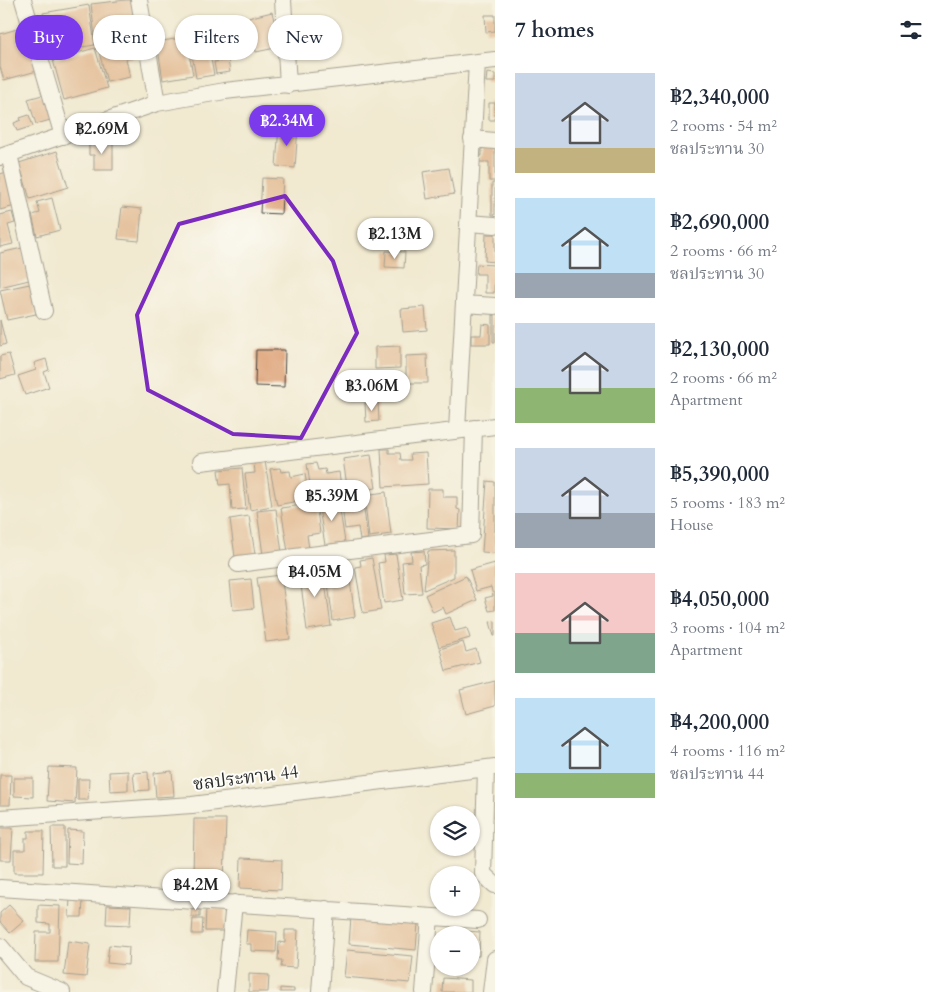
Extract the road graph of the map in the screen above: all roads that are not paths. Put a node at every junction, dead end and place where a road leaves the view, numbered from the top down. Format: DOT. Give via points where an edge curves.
graph roads {
  1 [pos="23,0"];
  2 [pos="139,0"];
  3 [pos="283,0"];
  4 [pos="495,60"];
  5 [pos="477,62"];
  6 [pos="288,85"];
  7 [pos="157,103"];
  8 [pos="63,136"];
  9 [pos="472,139"];
  10 [pos="495,141"];
  11 [pos="4,156"];
  12 [pos="468,223"];
  13 [pos="495,225"];
  14 [pos="464,304"];
  15 [pos="495,306"];
  16 [pos="44,311"];
  17 [pos="495,426"];
  18 [pos="474,428"];
  19 [pos="457,430"];
  20 [pos="201,462"];
  21 [pos="238,564"];
  22 [pos="490,768"];
  23 [pos="0,818"];
  24 [pos="495,885"];
  25 [pos="0,888"];
  26 [pos="234,903"];
  27 [pos="326,909"];
  28 [pos="430,916"];
  29 [pos="478,920"];
  30 [pos="0,946"];
  31 [pos="495,964"];
  32 [pos="62,992"];
  33 [pos="225,992"];
  34 [pos="320,992"];
  35 [pos="424,992"];
  36 [pos="491,992"];
  1 -- 8 [label="street"];
  2 -- 7 [label="street"];
  3 -- 6 [label="street"];
  4 -- 5 [label="street"];
  5 -- 6 [label="street"];
  5 -- 9 [label="street"];
  6 -- 7 [label="street" via="225,91"];
  7 -- 8 [label="street"];
  8 -- 11 [label="street"];
  9 -- 10 [label="street"];
  9 -- 12 [label="street"];
  11 -- 16 [label="street"];
  12 -- 13 [label="street"];
  12 -- 14 [label="street"];
  14 -- 15 [label="street"];
  14 -- 19 [label="street"];
  17 -- 18 [label="street"];
  18 -- 19 [label="street"];
  18 -- 21 [label="street" via="471,535"];
  19 -- 20 [label="street"];
  22 -- 23 [label="street, ชลประทาน 44" via="192,805"];
  22 -- 24 [label="street" via="483,874"];
  25 -- 26 [label="street"];
  26 -- 27 [label="street"];
  26 -- 33 [label="street"];
  27 -- 28 [label="street"];
  27 -- 34 [label="street"];
  28 -- 29 [label="street"];
  28 -- 35 [label="street"];
  30 -- 32 [label="street" via="26,977"];
  31 -- 36 [label="street"];
}
